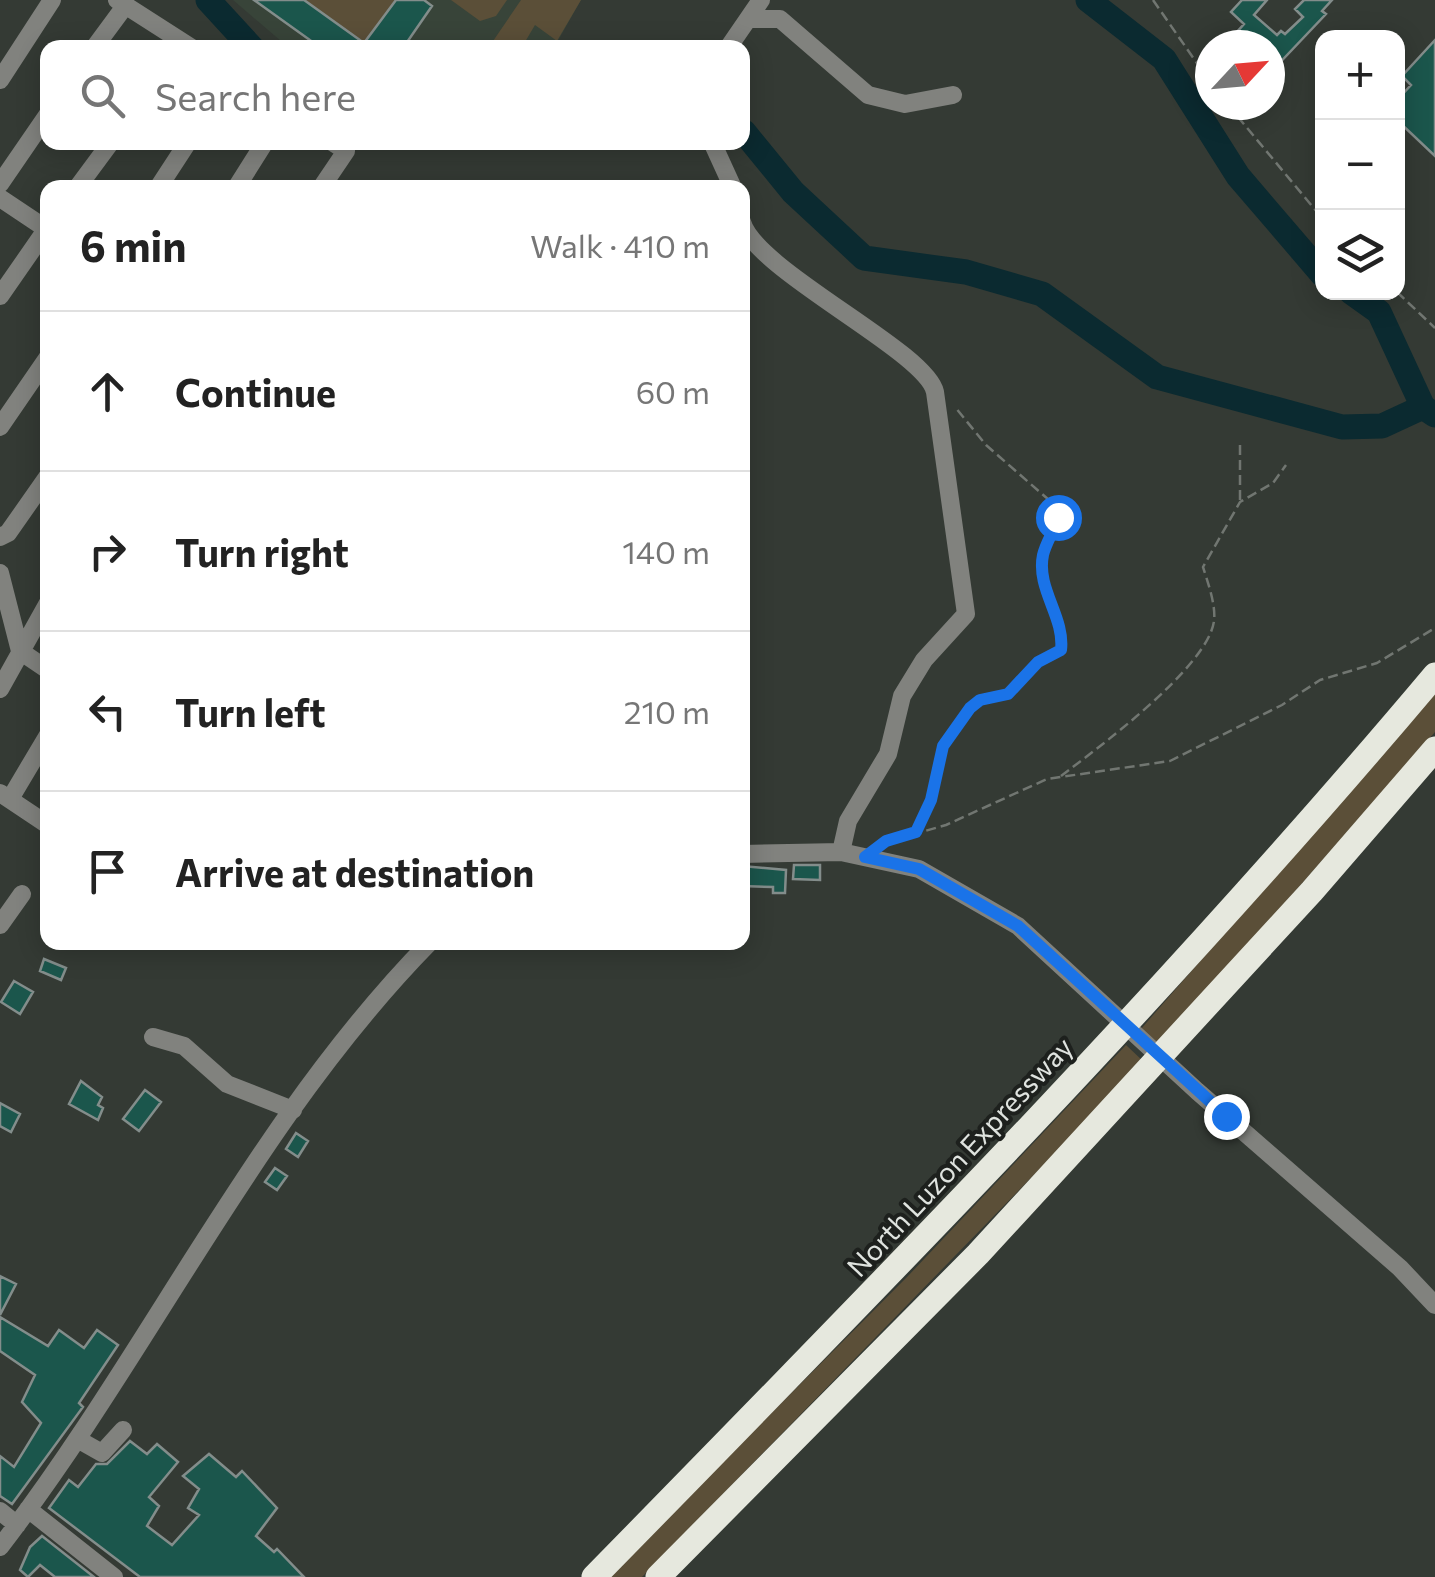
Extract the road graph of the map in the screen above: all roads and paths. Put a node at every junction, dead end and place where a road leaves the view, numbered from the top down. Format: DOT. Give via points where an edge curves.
graph roads {
  1 [pos="52,0"];
  2 [pos="761,0"];
  3 [pos="1153,0"];
  4 [pos="121,3"];
  5 [pos="750,19"];
  6 [pos="99,40"];
  7 [pos="174,40"];
  8 [pos="734,40"];
  9 [pos="1195,60"];
  10 [pos="0,80"];
  11 [pos="952,95"];
  12 [pos="1240,120"];
  13 [pos="40,126"];
  14 [pos="105,150"];
  15 [pos="183,150"];
  16 [pos="260,150"];
  17 [pos="344,150"];
  18 [pos="716,150"];
  19 [pos="83,180"];
  20 [pos="163,180"];
  21 [pos="241,180"];
  22 [pos="326,180"];
  23 [pos="729,180"];
  24 [pos="0,184"];
  25 [pos="0,198"];
  26 [pos="1315,210"];
  27 [pos="40,224"];
  28 [pos="40,238"];
  29 [pos="750,238"];
  30 [pos="0,296"];
  31 [pos="1405,300"];
  32 [pos="1435,328"];
  33 [pos="40,369"];
  34 [pos="934,384"];
  35 [pos="0,427"];
  36 [pos="1240,445"];
  37 [pos="1286,465"];
  38 [pos="40,487"];
  39 [pos="1240,502"];
  40 [pos="0,537"];
  41 [pos="0,573"];
  42 [pos="40,617"];
  43 [pos="1435,628"];
  44 [pos="20,651"];
  45 [pos="40,665"];
  46 [pos="1435,675"];
  47 [pos="0,689"];
  48 [pos="40,746"];
  49 [pos="1435,750"];
  50 [pos="1060,777"];
  51 [pos="5,796"];
  52 [pos="40,820"];
  53 [pos="916,832"];
  54 [pos="842,852"];
  55 [pos="750,854"];
  56 [pos="865,857"];
  57 [pos="22,894"];
  58 [pos="0,925"];
  59 [pos="422,950"];
  60 [pos="153,1038"];
  61 [pos="293,1110"];
  62 [pos="1435,1305"];
  63 [pos="123,1430"];
  64 [pos="79,1440"];
  65 [pos="0,1511"];
  66 [pos="22,1517"];
  67 [pos="0,1546"];
  68 [pos="114,1577"];
  69 [pos="594,1577"];
  70 [pos="658,1577"];
  1 -- 10 [label="street"];
  2 -- 5 [label="street"];
  3 -- 9 [label="path"];
  4 -- 6 [label="street"];
  4 -- 7 [label="street"];
  5 -- 8 [label="street"];
  5 -- 11 [label="street" via="780,20 868,95 906,104"];
  12 -- 26 [label="path"];
  13 -- 24 [label="street"];
  14 -- 19 [label="street"];
  15 -- 20 [label="street"];
  16 -- 21 [label="street"];
  17 -- 22 [label="street"];
  18 -- 23 [label="street"];
  25 -- 27 [label="street"];
  28 -- 30 [label="street"];
  29 -- 34 [label="street"];
  31 -- 32 [label="path"];
  33 -- 35 [label="street"];
  34 -- 53 [label="path" via="986,446 1056,506 1042,570 1062,644 1008,694 970,708 943,746"];
  34 -- 54 [label="street" via="966,614 902,696 888,754 848,821"];
  36 -- 39 [label="path"];
  37 -- 39 [label="path" via="1273,483"];
  38 -- 40 [label="street"];
  39 -- 50 [label="path" via="1203,567 1214,622 1200,650 1164,691"];
  41 -- 44 [label="street"];
  42 -- 44 [label="street"];
  43 -- 50 [label="path" via="1377,663 1320,680 1170,761"];
  44 -- 45 [label="street"];
  44 -- 47 [label="street"];
  46 -- 69 [label="highway, North Luzon Expressway" via="1275,865 941,1222"];
  48 -- 51 [label="street"];
  49 -- 70 [label="highway" via="978,1254"];
  50 -- 53 [label="path"];
  51 -- 52 [label="street"];
  53 -- 56 [label="path" via="886,841"];
  54 -- 55 [label="street"];
  54 -- 56 [label="street"];
  56 -- 62 [label="street" via="919,869 1018,926"];
  57 -- 58 [label="street"];
  59 -- 61 [label="street" via="384,989"];
  60 -- 61 [label="street" via="171,1038 227,1084"];
  61 -- 64 [label="street"];
  63 -- 64 [label="street" via="102,1453"];
  64 -- 66 [label="street"];
  65 -- 66 [label="street"];
  66 -- 67 [label="street"];
  66 -- 68 [label="street"];
}
